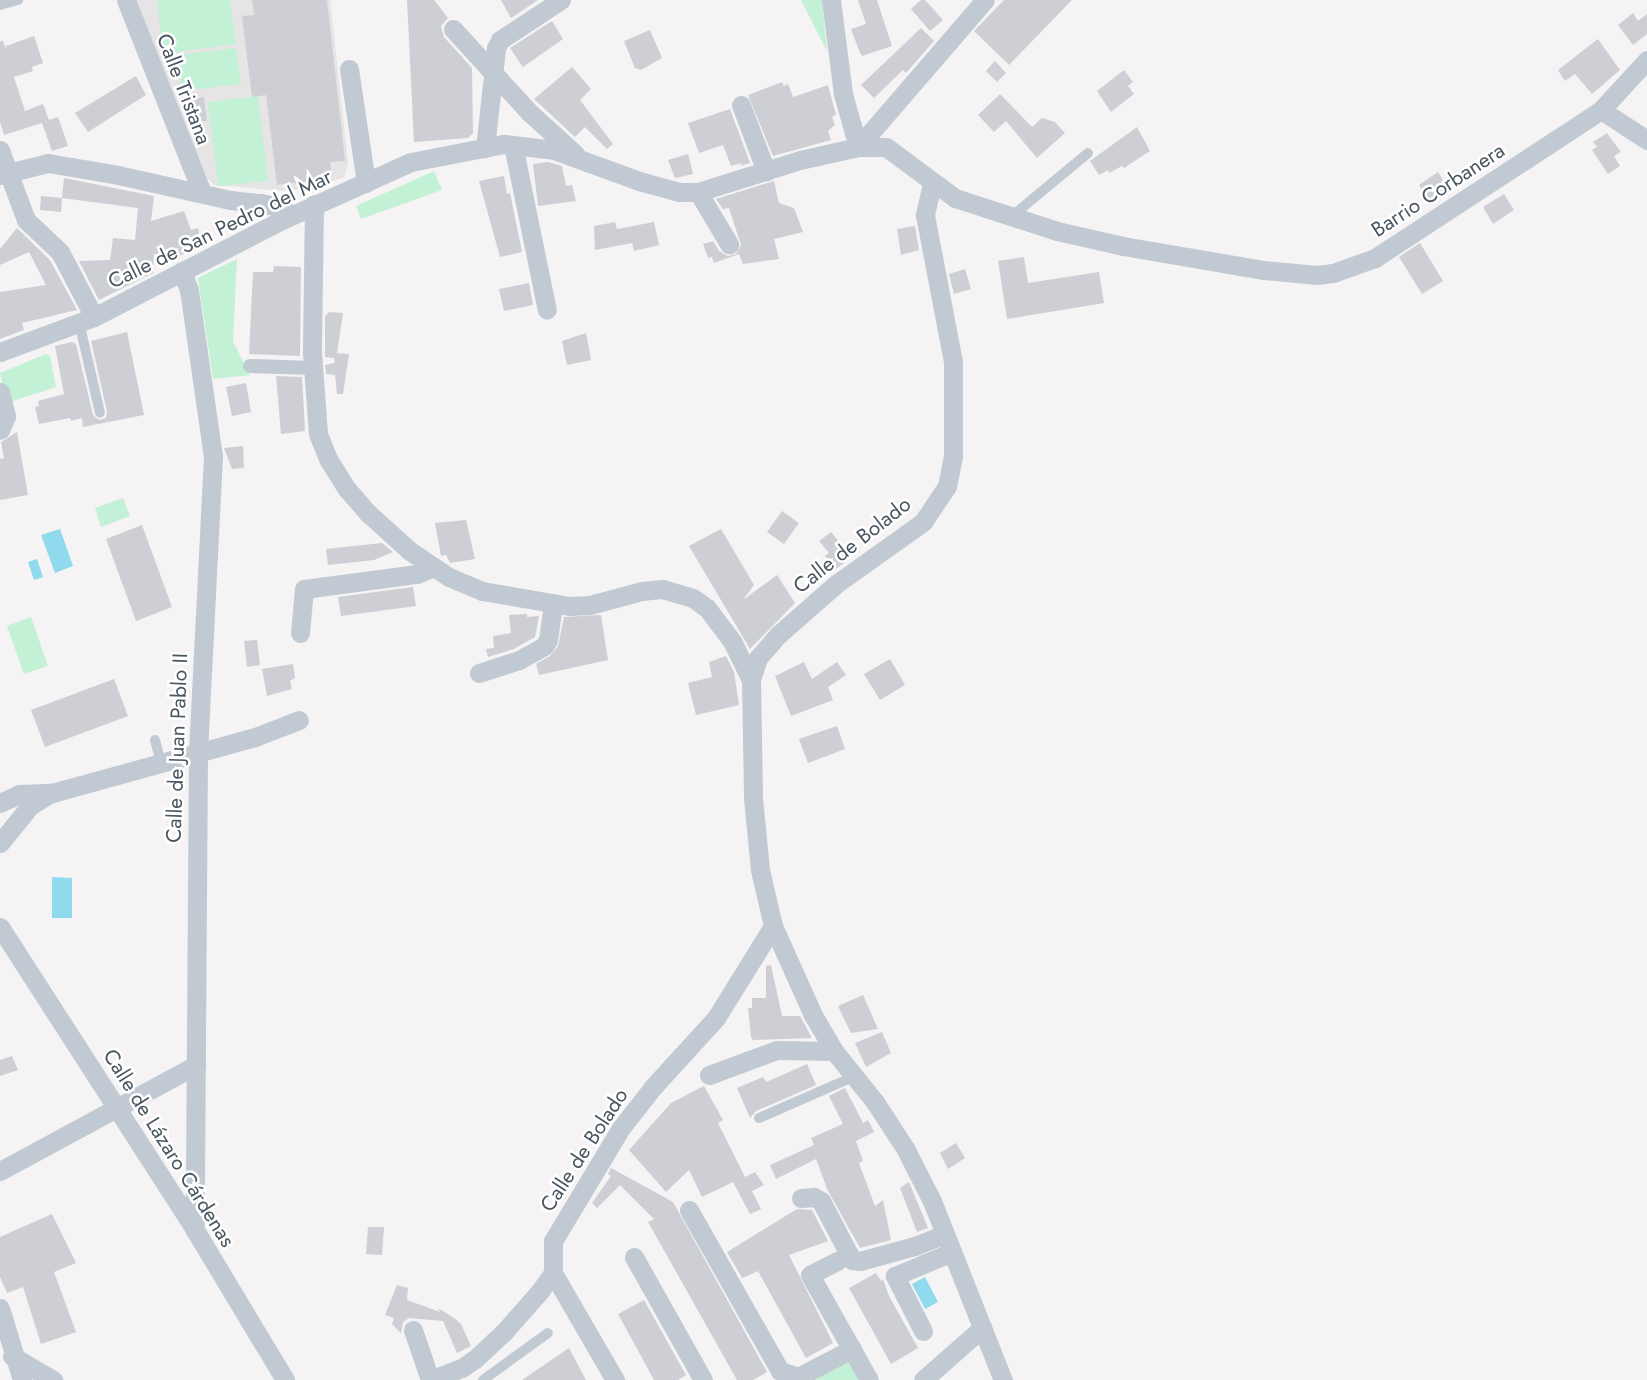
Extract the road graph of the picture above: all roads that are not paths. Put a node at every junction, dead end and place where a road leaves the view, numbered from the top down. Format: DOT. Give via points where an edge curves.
graph roads {
  1 [pos="18,0"];
  2 [pos="126,0"];
  3 [pos="561,0"];
  4 [pos="831,0"];
  5 [pos="985,0"];
  6 [pos="0,5"];
  7 [pos="453,29"];
  8 [pos="1647,60"];
  9 [pos="349,69"];
  10 [pos="493,75"];
  11 [pos="741,105"];
  12 [pos="1601,110"];
  13 [pos="1647,140"];
  14 [pos="513,145"];
  15 [pos="858,147"];
  16 [pos="485,148"];
  17 [pos="0,150"];
  18 [pos="1088,153"];
  19 [pos="578,158"];
  20 [pos="766,172"];
  21 [pos="4,174"];
  22 [pos="366,183"];
  23 [pos="932,184"];
  24 [pos="698,192"];
  25 [pos="202,193"];
  26 [pos="314,204"];
  27 [pos="291,215"];
  28 [pos="1011,217"];
  29 [pos="729,244"];
  30 [pos="182,271"];
  31 [pos="1287,273"];
  32 [pos="547,310"];
  33 [pos="86,320"];
  34 [pos="0,352"];
  35 [pos="250,366"];
  36 [pos="313,368"];
  37 [pos="0,392"];
  38 [pos="100,413"];
  39 [pos="0,430"];
  40 [pos="434,567"];
  41 [pos="553,604"];
  42 [pos="300,634"];
  43 [pos="479,673"];
  44 [pos="751,680"];
  45 [pos="299,720"];
  46 [pos="155,740"];
  47 [pos="198,751"];
  48 [pos="161,762"];
  49 [pos="10,793"];
  50 [pos="52,793"];
  51 [pos="0,803"];
  52 [pos="0,843"];
  53 [pos="0,912"];
  54 [pos="773,926"];
  55 [pos="6,934"];
  56 [pos="834,1051"];
  57 [pos="196,1065"];
  58 [pos="709,1075"];
  59 [pos="855,1076"];
  60 [pos="116,1107"];
  61 [pos="759,1118"];
  62 [pos="0,1171"];
  63 [pos="801,1198"];
  64 [pos="689,1210"];
  65 [pos="195,1230"];
  66 [pos="949,1243"];
  67 [pos="634,1256"];
  68 [pos="837,1261"];
  69 [pos="553,1273"];
  70 [pos="0,1308"];
  71 [pos="982,1328"];
  72 [pos="413,1330"];
  73 [pos="923,1331"];
  74 [pos="548,1334"];
  75 [pos="852,1349"];
  76 [pos="8,1353"];
  77 [pos="437,1379"];
  78 [pos="22,1380"];
  79 [pos="53,1380"];
  80 [pos="285,1380"];
  81 [pos="483,1380"];
  82 [pos="615,1380"];
  83 [pos="703,1380"];
  84 [pos="869,1380"];
  85 [pos="923,1380"];
  86 [pos="1003,1380"];
  1 -- 6 [label="lane"];
  2 -- 25 [label="street, Calle Tristana"];
  3 -- 10 [label="street" via="500,40"];
  4 -- 15 [label="street" via="843,94"];
  5 -- 15 [label="street"];
  7 -- 10 [label="street, Calle de San Pedro del Mar"];
  8 -- 12 [label="street, Barrio Corbanera"];
  9 -- 22 [label="street, Calle de San Pedro del Mar"];
  10 -- 16 [label="street"];
  10 -- 19 [label="street, Calle de San Pedro del Mar"];
  11 -- 20 [label="street"];
  12 -- 13 [label="street"];
  12 -- 31 [label="street, Barrio Corbanera" via="1375,258 1333,273"];
  14 -- 16 [label="street, Calle de San Pedro del Mar"];
  14 -- 19 [label="street, Calle de San Pedro del Mar"];
  14 -- 32 [label="street"];
  15 -- 20 [label="street, Calle de San Pedro del Mar"];
  15 -- 23 [label="street, Calle de San Pedro del Mar" via="886,147"];
  16 -- 22 [label="street, Calle de San Pedro del Mar" via="411,162"];
  17 -- 21 [label="street"];
  18 -- 28 [label="lane"];
  19 -- 24 [label="street, Calle de San Pedro del Mar" via="639,181"];
  20 -- 24 [label="street, Calle de San Pedro del Mar"];
  21 -- 25 [label="street" via="48,163"];
  21 -- 33 [label="street, Calle de San Pedro del Mar" via="26,219 60,252"];
  22 -- 26 [label="street, Calle de San Pedro del Mar"];
  23 -- 28 [label="street, Calle de San Pedro del Mar" via="956,198"];
  23 -- 44 [label="street, Calle de Bolado" via="926,226 953,362 953,456 947,486 923,522 872,556 778,635 758,657"];
  24 -- 29 [label="street"];
  25 -- 27 [label="street" via="272,205"];
  26 -- 27 [label="street, Calle de San Pedro del Mar"];
  26 -- 36 [label="street, Calle de Bolado"];
  27 -- 30 [label="street, Calle de San Pedro del Mar"];
  28 -- 31 [label="street, Calle de San Pedro del Mar" via="1123,246"];
  30 -- 33 [label="street, Calle de San Pedro del Mar"];
  30 -- 47 [label="street, Calle de Juan Pablo II" via="213,456"];
  33 -- 34 [label="street, Calle de San Pedro del Mar"];
  33 -- 38 [label="lane, Calle de San Pedro del Mar"];
  35 -- 36 [label="street"];
  36 -- 40 [label="street, Calle de Bolado" via="318,434 328,459 369,514"];
  37 -- 39 [label="street" via="6,416"];
  40 -- 41 [label="street, Calle de Bolado" via="482,591"];
  40 -- 42 [label="street" via="417,574 304,589"];
  41 -- 43 [label="street" via="544,646"];
  41 -- 44 [label="street, Calle de Bolado" via="590,606 642,591 678,592 707,608 732,641"];
  44 -- 54 [label="street, Calle de Bolado" via="755,836"];
  45 -- 47 [label="street"];
  46 -- 48 [label="lane"];
  47 -- 48 [label="street"];
  47 -- 57 [label="street, Calle de Juan Pablo II"];
  48 -- 50 [label="street"];
  49 -- 50 [label="street"];
  49 -- 51 [label="street"];
  50 -- 52 [label="street" via="30,806"];
  53 -- 55 [label="street, Calle de Lázaro Cárdenas"];
  54 -- 56 [label="street, Calle de Bolado" via="813,1016"];
  54 -- 69 [label="street, Calle de Bolado" via="716,1018 613,1139 552,1241"];
  55 -- 60 [label="street, Calle de Lázaro Cárdenas"];
  56 -- 58 [label="street" via="777,1050"];
  56 -- 59 [label="street, Calle de Bolado"];
  57 -- 60 [label="street"];
  57 -- 65 [label="street, Calle de Juan Pablo II"];
  59 -- 61 [label="lane"];
  59 -- 66 [label="street, Calle de Bolado" via="905,1148"];
  60 -- 62 [label="street"];
  60 -- 65 [label="street, Calle de Lázaro Cárdenas"];
  63 -- 66 [label="street" via="821,1201 852,1260"];
  64 -- 75 [label="street" via="780,1371 798,1377"];
  65 -- 80 [label="street, Calle de Lázaro Cárdenas"];
  66 -- 71 [label="street, Calle de Bolado"];
  66 -- 73 [label="street" via="895,1276"];
  67 -- 83 [label="street"];
  68 -- 75 [label="street" via="810,1275"];
  69 -- 77 [label="street" via="488,1348 462,1368"];
  69 -- 82 [label="street"];
  70 -- 76 [label="street"];
  71 -- 85 [label="street"];
  71 -- 86 [label="street, Calle de Bolado"];
  72 -- 77 [label="street"];
  74 -- 81 [label="lane"];
  75 -- 84 [label="street"];
  76 -- 78 [label="street"];
  76 -- 79 [label="street"];
}
